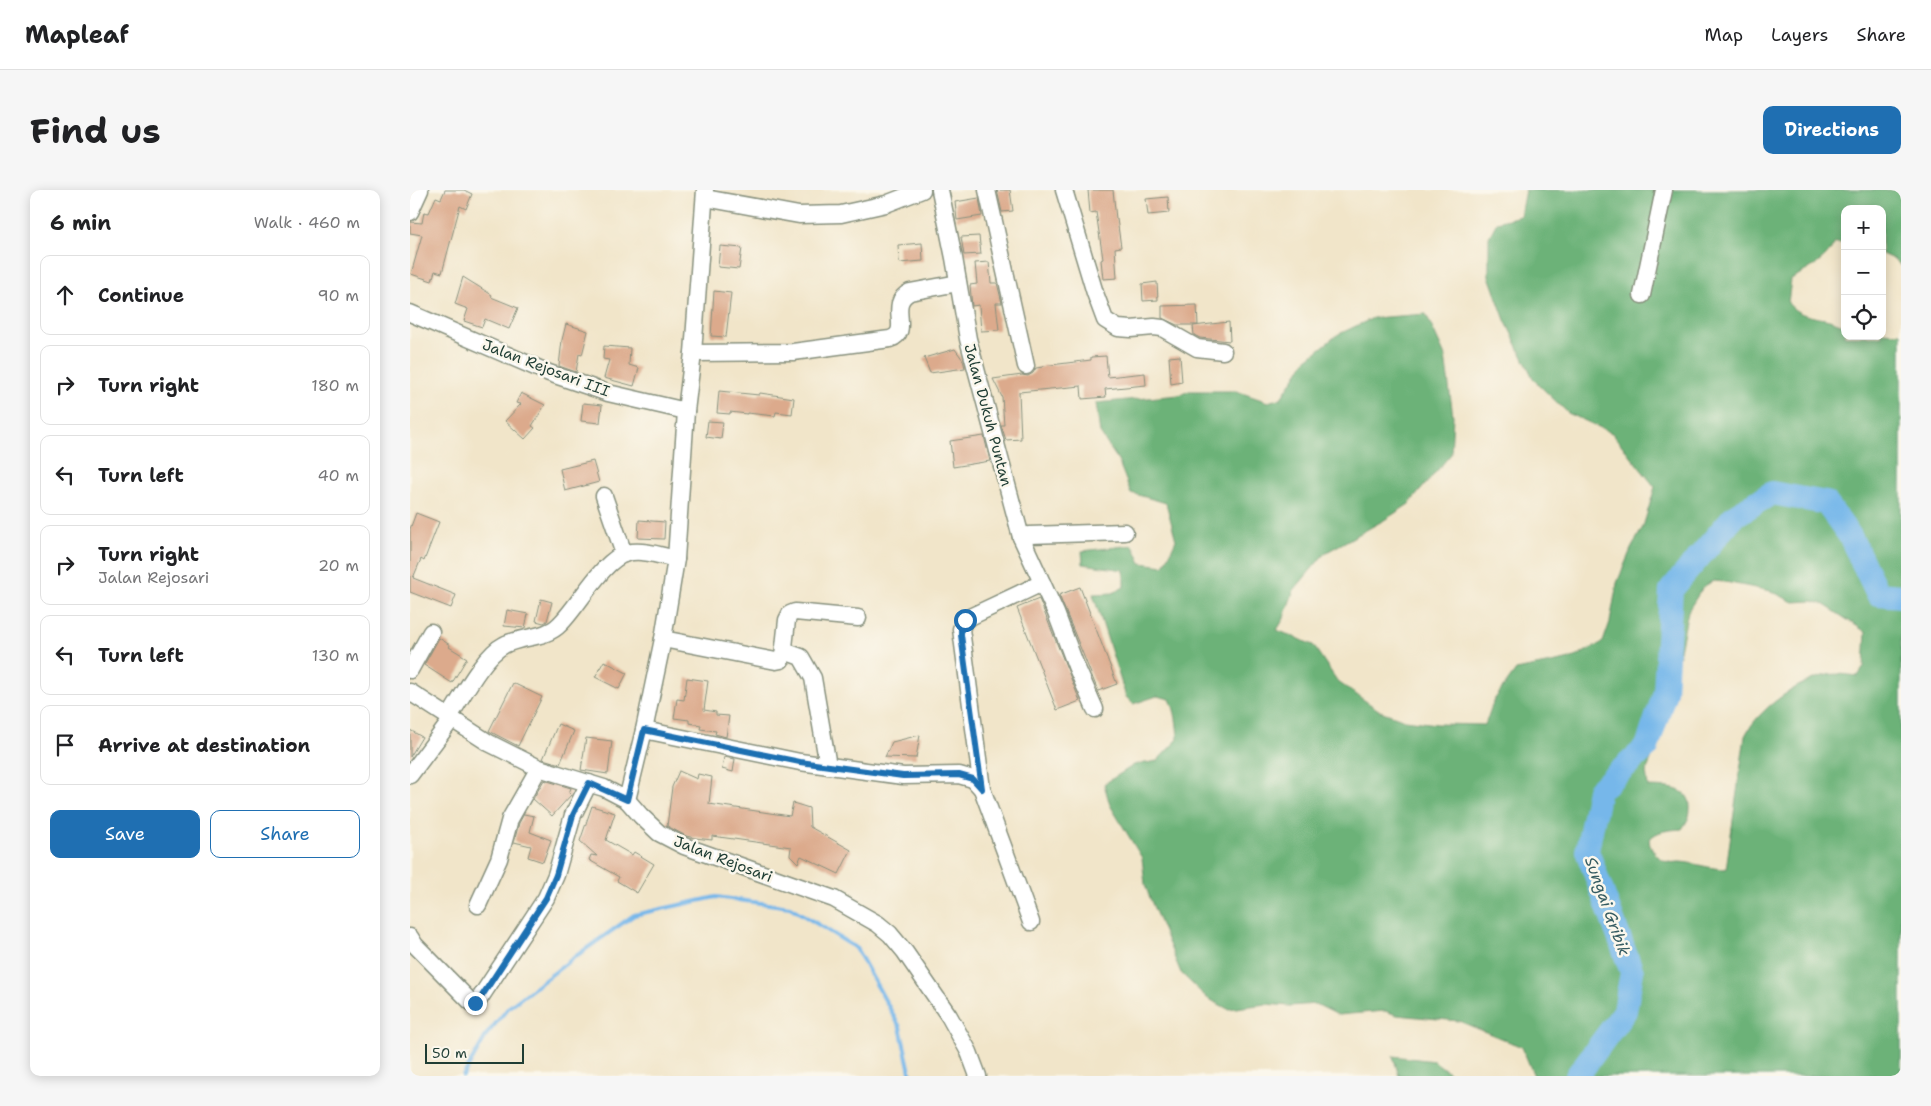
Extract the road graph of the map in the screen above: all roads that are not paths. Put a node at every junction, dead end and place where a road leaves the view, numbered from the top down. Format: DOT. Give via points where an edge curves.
graph roads {
  1 [pos="420,190"];
  2 [pos="922,190"];
  3 [pos="940,190"];
  4 [pos="987,190"];
  5 [pos="1064,190"];
  6 [pos="1664,190"];
  7 [pos="705,194"];
  8 [pos="410,212"];
  9 [pos="958,283"];
  10 [pos="1642,295"];
  11 [pos="410,313"];
  12 [pos="1223,351"];
  13 [pos="693,353"];
  14 [pos="1026,366"];
  15 [pos="686,412"];
  16 [pos="604,496"];
  17 [pos="1125,532"];
  18 [pos="1021,537"];
  19 [pos="624,554"];
  20 [pos="676,559"];
  21 [pos="1042,583"];
  22 [pos="858,618"];
  23 [pos="431,632"];
  24 [pos="663,639"];
  25 [pos="784,651"];
  26 [pos="410,670"];
  27 [pos="410,692"];
  28 [pos="1095,709"];
  29 [pos="450,718"];
  30 [pos="644,730"];
  31 [pos="828,766"];
  32 [pos="539,768"];
  33 [pos="410,776"];
  34 [pos="589,783"];
  35 [pos="982,789"];
  36 [pos="627,800"];
  37 [pos="478,905"];
  38 [pos="1030,922"];
  39 [pos="412,941"];
  40 [pos="978,1076"];
  1 -- 8 [label="street"];
  2 -- 7 [label="street" via="886,204 841,214 799,215"];
  3 -- 9 [label="street, Jalan Dukuh Puntan"];
  4 -- 14 [label="street"];
  5 -- 12 [label="street" via="1104,320 1118,328 1162,328 1197,348"];
  6 -- 10 [label="street"];
  7 -- 13 [label="street"];
  9 -- 13 [label="street" via="904,295 899,304 900,330 890,340 793,352"];
  9 -- 18 [label="street, Jalan Dukuh Puntan" via="972,357"];
  11 -- 15 [label="street, Jalan Rejosari III" via="549,373 608,393"];
  13 -- 15 [label="street"];
  15 -- 20 [label="street"];
  16 -- 19 [label="street"];
  17 -- 18 [label="street"];
  18 -- 21 [label="street, Jalan Dukuh Puntan"];
  19 -- 20 [label="street"];
  19 -- 29 [label="street" via="611,563 560,624 547,633 506,643 491,654"];
  20 -- 24 [label="street"];
  21 -- 28 [label="street, Jalan Dukuh Puntan"];
  21 -- 35 [label="street" via="972,616 965,620 961,629"];
  22 -- 25 [label="street" via="790,614"];
  23 -- 26 [label="street"];
  24 -- 25 [label="street" via="776,662 781,660"];
  24 -- 30 [label="street"];
  25 -- 31 [label="street" via="801,657 813,678"];
  27 -- 29 [label="street, Jalan Rejosari"];
  29 -- 32 [label="street, Jalan Rejosari" via="489,743"];
  29 -- 33 [label="street"];
  30 -- 31 [label="street"];
  30 -- 36 [label="street"];
  31 -- 35 [label="street" via="903,776 959,775 973,779"];
  32 -- 34 [label="street, Jalan Rejosari"];
  32 -- 37 [label="street" via="510,819 499,859"];
  34 -- 36 [label="street, Jalan Rejosari"];
  34 -- 39 [label="street" via="573,815 546,898 478,1002 471,1002"];
  35 -- 38 [label="street"];
  36 -- 40 [label="street, Jalan Rejosari" via="659,833 684,846 834,899 878,924 905,952 949,1016"];
}
